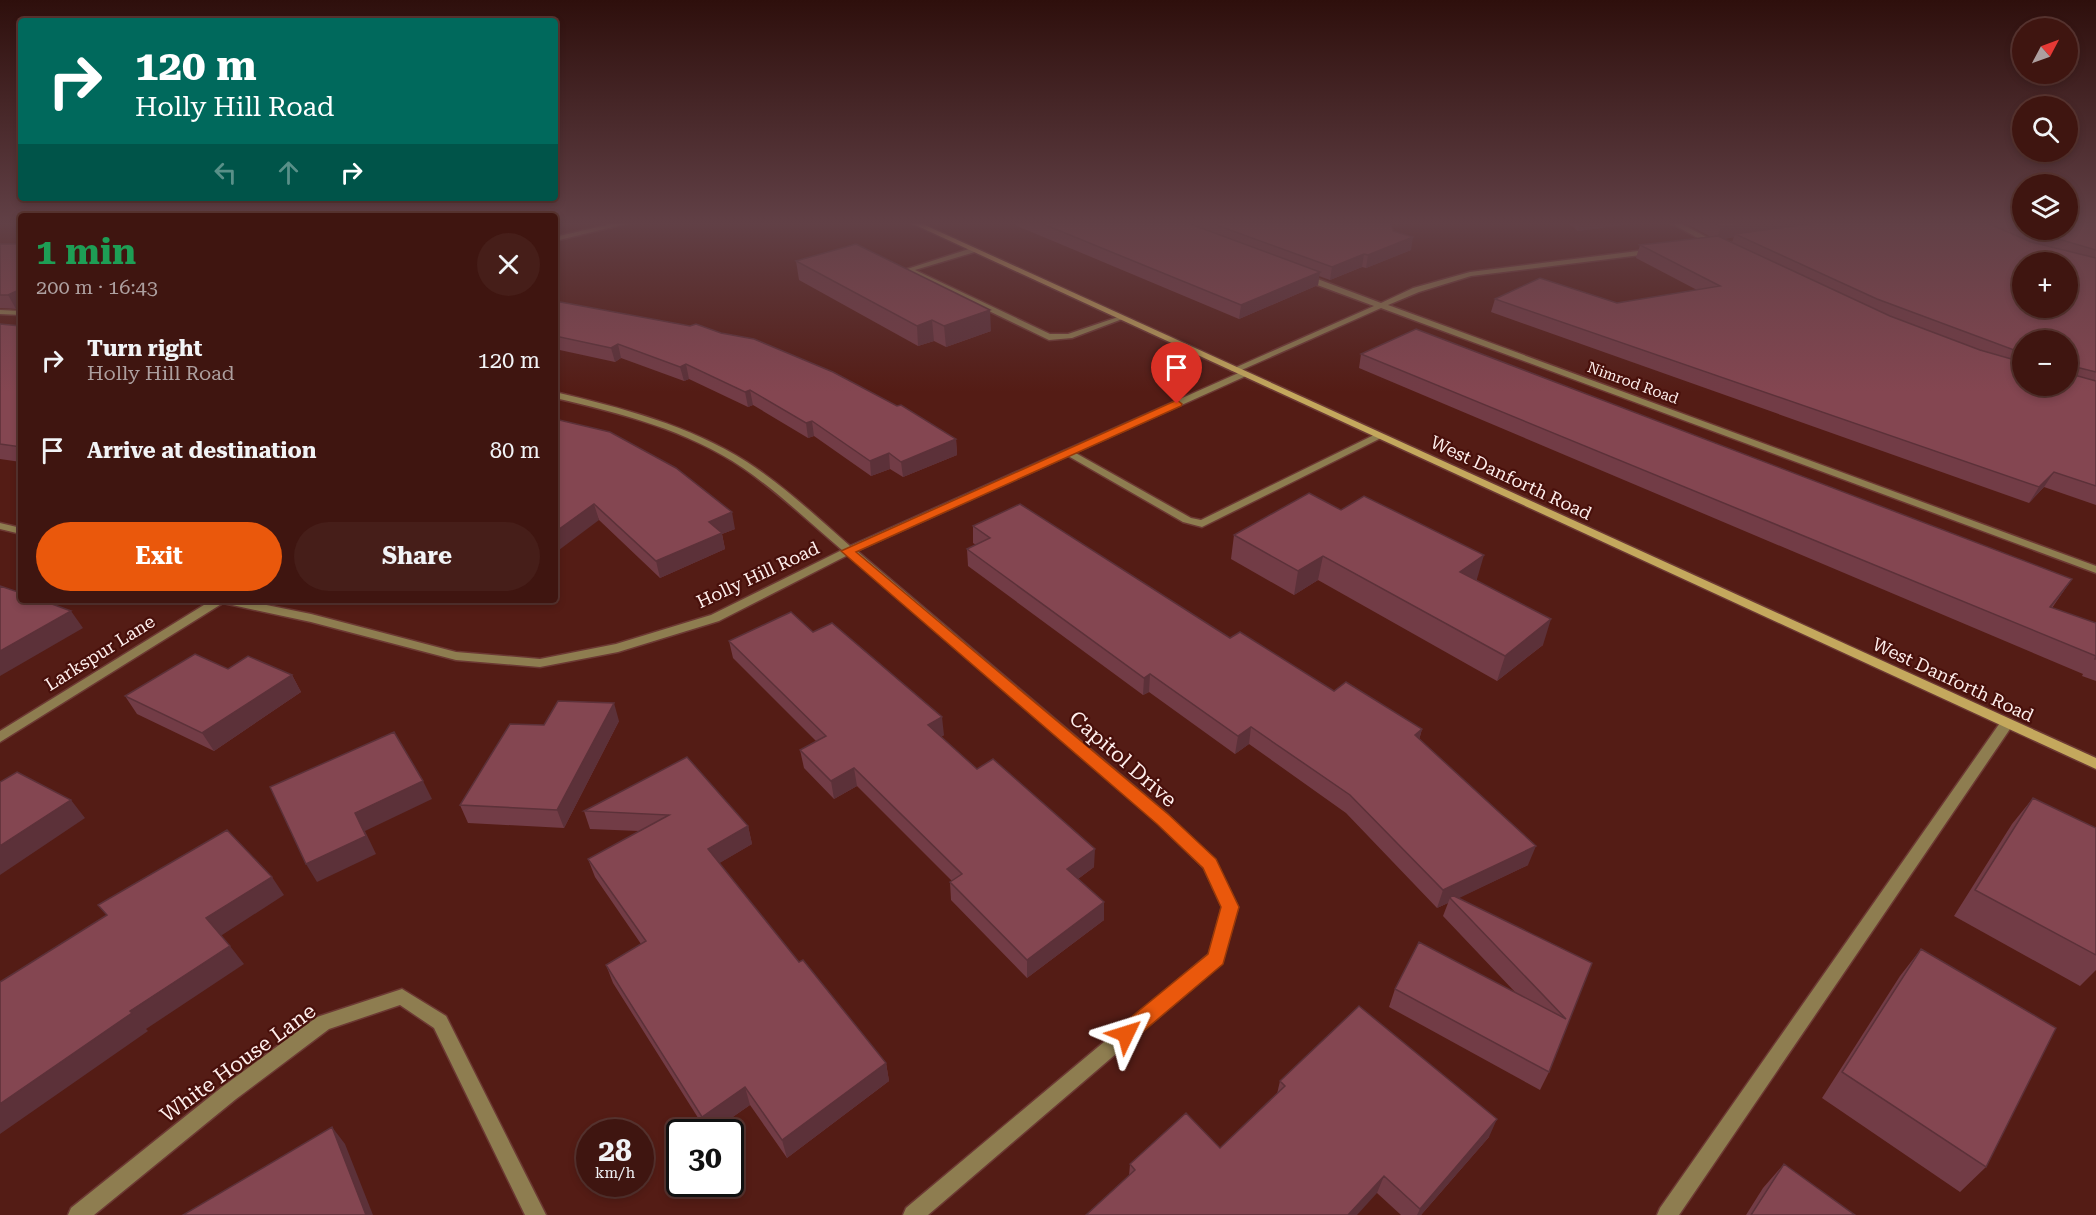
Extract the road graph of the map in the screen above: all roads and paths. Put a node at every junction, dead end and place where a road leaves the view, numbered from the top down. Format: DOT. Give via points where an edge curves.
graph roads {
  1 [pos="926,279"];
  2 [pos="1035,279"];
  3 [pos="1309,279"];
  4 [pos="1454,279"];
  5 [pos="1379,305"];
  6 [pos="0,312"];
  7 [pos="18,313"];
  8 [pos="1121,318"];
  9 [pos="1239,372"];
  10 [pos="558,396"];
  11 [pos="1378,436"];
  12 [pos="1068,453"];
  13 [pos="0,526"];
  14 [pos="18,530"];
  15 [pos="848,551"];
  16 [pos="2096,570"];
  17 [pos="215,603"];
  18 [pos="240,603"];
  19 [pos="2007,723"];
  20 [pos="0,738"];
  21 [pos="2096,764"];
  22 [pos="78,1215"];
  23 [pos="536,1215"];
  24 [pos="913,1215"];
  25 [pos="1667,1215"];
  1 -- 8 [label="street" via="1049,337 1069,336"];
  2 -- 8 [label="main road, West Danforth Road"];
  3 -- 5 [label="street, Nimrod Road"];
  4 -- 5 [label="street, Holly Hill Road"];
  5 -- 9 [label="street, Holly Hill Road"];
  5 -- 16 [label="street, Nimrod Road"];
  6 -- 7 [label="street"];
  8 -- 9 [label="main road, West Danforth Road"];
  9 -- 11 [label="main road, West Danforth Road"];
  9 -- 12 [label="street, Holly Hill Road"];
  10 -- 15 [label="street, Capitol Drive" via="616,409 684,433 744,465"];
  11 -- 12 [label="street" via="1202,524 1187,520"];
  11 -- 19 [label="main road, West Danforth Road"];
  12 -- 15 [label="street, Holly Hill Road"];
  13 -- 14 [label="street"];
  15 -- 18 [label="street, Holly Hill Road" via="716,618 618,648 540,663 456,656"];
  15 -- 24 [label="street, Capitol Drive" via="1163,819 1210,864 1230,907 1216,958"];
  17 -- 20 [label="street, Larkspur Lane"];
  19 -- 21 [label="main road, West Danforth Road"];
  19 -- 25 [label="street"];
  22 -- 23 [label="street, White House Lane" via="323,1023 402,997 440,1022"];
}
